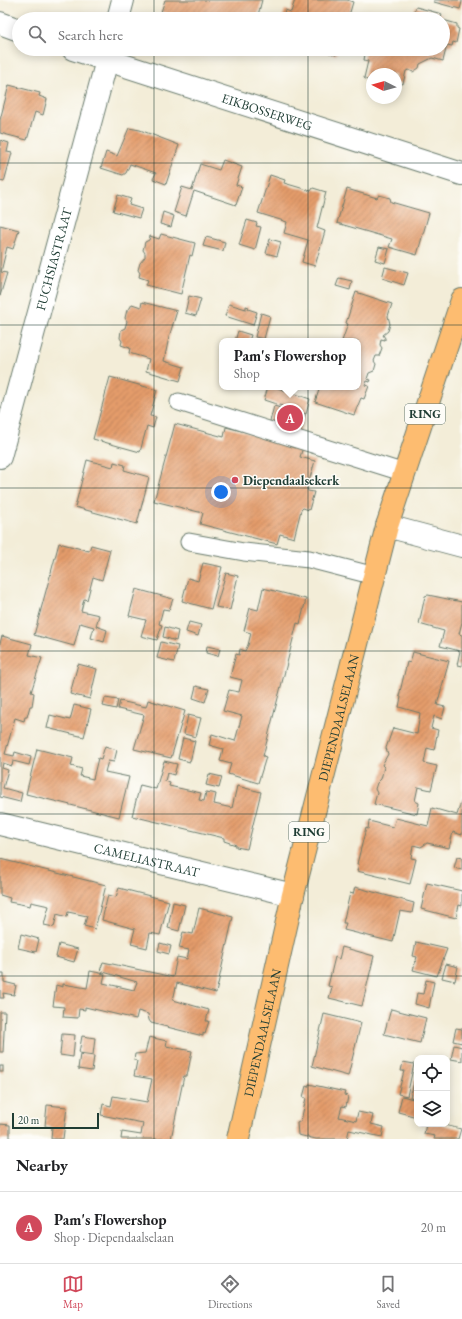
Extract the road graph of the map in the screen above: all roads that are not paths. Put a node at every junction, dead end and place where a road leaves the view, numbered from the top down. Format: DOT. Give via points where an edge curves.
graph roads {
  1 [pos="123,0"];
  2 [pos="120,12"];
  3 [pos="0,23"];
  4 [pos="12,27"];
  5 [pos="108,56"];
  6 [pos="111,56"];
  7 [pos="462,174"];
  8 [pos="462,301"];
  9 [pos="179,402"];
  10 [pos="0,457"];
  11 [pos="405,473"];
  12 [pos="387,526"];
  13 [pos="189,542"];
  14 [pos="462,546"];
  15 [pos="375,576"];
  16 [pos="0,824"];
  17 [pos="293,895"];
  18 [pos="238,1139"];
  1 -- 2 [label="street"];
  3 -- 4 [label="street"];
  5 -- 10 [label="street, FUCHSIASTRAAT"];
  6 -- 7 [label="street, EIKBOSSERWEG"];
  8 -- 11 [label="main road, DIEPENDAALSELAAN / RING"];
  9 -- 11 [label="lane"];
  11 -- 12 [label="main road, DIEPENDAALSELAAN / RING"];
  12 -- 14 [label="street"];
  12 -- 15 [label="main road, DIEPENDAALSELAAN / RING"];
  13 -- 15 [label="lane" via="251,553 309,559"];
  15 -- 17 [label="main road, DIEPENDAALSELAAN / RING"];
  16 -- 17 [label="street, CAMELIASTRAAT"];
  17 -- 18 [label="main road, DIEPENDAALSELAAN / RING"];
}
